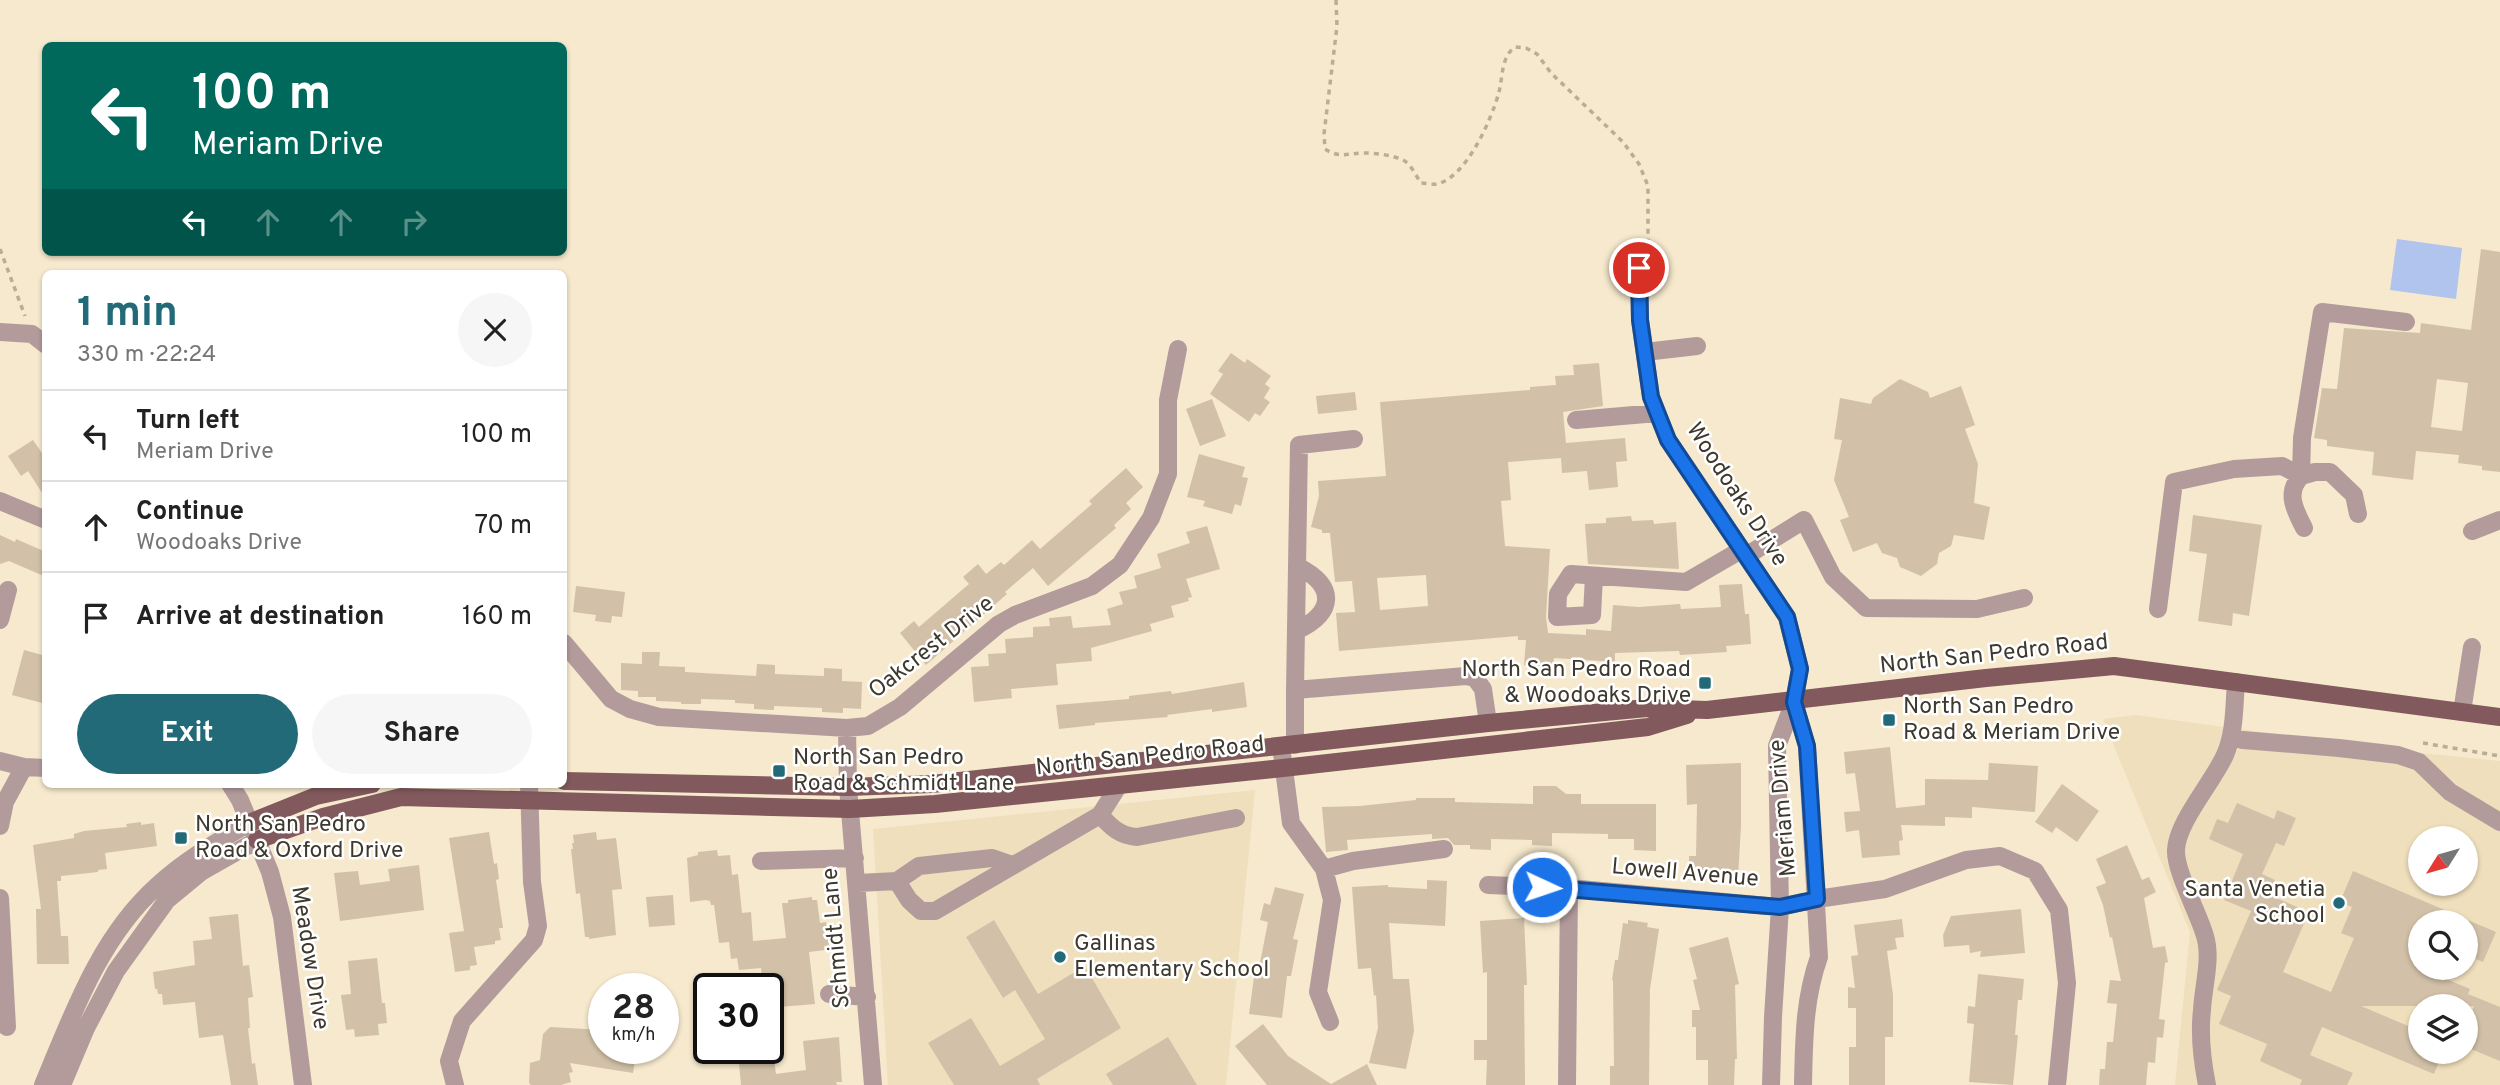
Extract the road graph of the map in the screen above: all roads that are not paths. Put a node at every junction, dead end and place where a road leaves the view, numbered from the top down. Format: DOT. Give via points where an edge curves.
graph roads {
  1 [pos="1644,265"];
  2 [pos="2406,322"];
  3 [pos="0,332"];
  4 [pos="39,340"];
  5 [pos="1697,346"];
  6 [pos="1178,349"];
  7 [pos="1645,352"];
  8 [pos="1657,413"];
  9 [pos="1576,420"];
  10 [pos="1354,439"];
  11 [pos="2301,476"];
  12 [pos="0,501"];
  13 [pos="2358,514"];
  14 [pos="42,518"];
  15 [pos="2500,520"];
  16 [pos="2304,528"];
  17 [pos="2472,531"];
  18 [pos="1744,553"];
  19 [pos="1297,566"];
  20 [pos="1594,576"];
  21 [pos="8,590"];
  22 [pos="2024,598"];
  23 [pos="2158,608"];
  24 [pos="0,620"];
  25 [pos="1296,631"];
  26 [pos="567,647"];
  27 [pos="2472,647"];
  28 [pos="2236,682"];
  29 [pos="1295,690"];
  30 [pos="1794,702"];
  31 [pos="1700,711"];
  32 [pos="2462,712"];
  33 [pos="2500,717"];
  34 [pos="1488,723"];
  35 [pos="847,728"];
  36 [pos="2232,737"];
  37 [pos="1288,745"];
  38 [pos="0,761"];
  39 [pos="23,767"];
  40 [pos="42,768"];
  41 [pos="1283,768"];
  42 [pos="567,781"];
  43 [pos="1119,785"];
  44 [pos="848,786"];
  45 [pos="237,788"];
  46 [pos="353,788"];
  47 [pos="529,792"];
  48 [pos="850,809"];
  49 [pos="1100,815"];
  50 [pos="1237,818"];
  51 [pos="2500,822"];
  52 [pos="250,823"];
  53 [pos="0,826"];
  54 [pos="257,840"];
  55 [pos="1444,849"];
  56 [pos="855,858"];
  57 [pos="761,861"];
  58 [pos="1012,865"];
  59 [pos="1324,869"];
  60 [pos="897,881"];
  61 [pos="858,883"];
  62 [pos="1488,885"];
  63 [pos="1569,888"];
  64 [pos="0,898"];
  65 [pos="1817,899"];
  66 [pos="1780,907"];
  67 [pos="829,994"];
  68 [pos="867,997"];
  69 [pos="1330,1022"];
  70 [pos="7,1027"];
  71 [pos="43,1085"];
  72 [pos="62,1085"];
  73 [pos="303,1085"];
  74 [pos="455,1085"];
  75 [pos="873,1085"];
  76 [pos="1567,1085"];
  77 [pos="1772,1085"];
  78 [pos="1803,1085"];
  79 [pos="2057,1085"];
  80 [pos="2207,1085"];
  1 -- 7 [label="street, Woodoaks Drive" via="1640,320"];
  2 -- 11 [label="street" via="2322,312 2302,438"];
  3 -- 4 [label="street"];
  5 -- 7 [label="street"];
  6 -- 35 [label="street, Oakcrest Drive" via="1168,400 1168,474 1151,518 1120,565 1092,586 999,624 900,707 868,726"];
  7 -- 8 [label="street, Woodoaks Drive"];
  8 -- 9 [label="street"];
  8 -- 18 [label="street, Woodoaks Drive" via="1668,440"];
  10 -- 19 [label="street" via="1299,445"];
  11 -- 13 [label="street" via="2330,472 2354,495"];
  11 -- 16 [label="street" via="2292,498"];
  11 -- 23 [label="street" via="2282,466 2234,469 2174,482"];
  12 -- 14 [label="street"];
  15 -- 17 [label="street"];
  18 -- 20 [label="street" via="1686,582"];
  18 -- 22 [label="street" via="1804,520 1833,577 1866,608 1976,609"];
  18 -- 30 [label="street, Woodoaks Drive" via="1787,617 1800,669"];
  19 -- 25 [label="street"];
  19 -- 25 [label="street" via="1313,574 1325,588 1325,607 1315,622"];
  21 -- 24 [label="street"];
  25 -- 29 [label="street"];
  26 -- 35 [label="street, Oakcrest Drive" via="611,699 630,709 659,717"];
  27 -- 32 [label="street"];
  28 -- 30 [label="main road, North San Pedro Road" via="2114,666"];
  28 -- 32 [label="main road, North San Pedro Road"];
  28 -- 36 [label="street"];
  29 -- 34 [label="street" via="1466,676 1475,678 1483,689"];
  29 -- 37 [label="street"];
  30 -- 31 [label="main road, North San Pedro Road"];
  30 -- 65 [label="street, Meriam Drive" via="1807,746"];
  30 -- 66 [label="street, Meriam Drive" via="1777,746"];
  31 -- 34 [label="main road, North San Pedro Road" via="1647,708"];
  31 -- 41 [label="main road, North San Pedro Road" via="1648,727"];
  32 -- 33 [label="main road, North San Pedro Road"];
  34 -- 37 [label="main road, North San Pedro Road"];
  35 -- 44 [label="street, Schmidt Lane"];
  36 -- 51 [label="street" via="2386,753 2419,762 2450,792"];
  36 -- 80 [label="street" via="2175,851 2208,948 2201,1013"];
  37 -- 41 [label="street"];
  37 -- 44 [label="main road, North San Pedro Road" via="932,784"];
  38 -- 39 [label="street"];
  39 -- 40 [label="street"];
  39 -- 53 [label="street" via="5,802"];
  41 -- 43 [label="main road, North San Pedro Road"];
  41 -- 59 [label="street" via="1291,823"];
  42 -- 44 [label="main road, North San Pedro Road"];
  43 -- 48 [label="main road, North San Pedro Road"];
  43 -- 49 [label="street"];
  44 -- 48 [label="street, Schmidt Lane"];
  45 -- 52 [label="street, Meadow Drive"];
  46 -- 52 [label="main road" via="316,796"];
  47 -- 48 [label="main road, North San Pedro Road"];
  47 -- 54 [label="main road, North San Pedro Road" via="401,797"];
  47 -- 74 [label="street" via="538,926 534,940 462,1021 449,1061"];
  48 -- 56 [label="street, Schmidt Lane"];
  49 -- 50 [label="street" via="1120,832 1137,837"];
  49 -- 58 [label="street"];
  52 -- 54 [label="street, Meadow Drive"];
  52 -- 71 [label="street" via="192,857 155,888 127,921 97,962"];
  54 -- 72 [label="street, North San Pedro Road" via="201,872 167,900 116,971"];
  54 -- 73 [label="street, Meadow Drive" via="282,917"];
  55 -- 59 [label="street"];
  56 -- 57 [label="street"];
  56 -- 61 [label="street, Schmidt Lane"];
  58 -- 60 [label="street" via="992,858 919,866"];
  58 -- 60 [label="street" via="935,911 921,911"];
  59 -- 69 [label="street" via="1332,900 1318,992"];
  60 -- 61 [label="street"];
  61 -- 68 [label="street, Schmidt Lane"];
  62 -- 63 [label="street, Lowell Avenue"];
  63 -- 66 [label="street, Lowell Avenue"];
  63 -- 76 [label="street"];
  64 -- 70 [label="street"];
  65 -- 66 [label="street, Lowell Avenue"];
  65 -- 78 [label="street, Meriam Drive" via="1819,957 1804,1021"];
  65 -- 79 [label="street, Lowell Avenue" via="1885,890 1966,860 2000,856 2035,871 2059,911 2067,983"];
  66 -- 77 [label="street, Meriam Drive"];
  67 -- 68 [label="street"];
  68 -- 75 [label="street, Schmidt Lane"];
}
